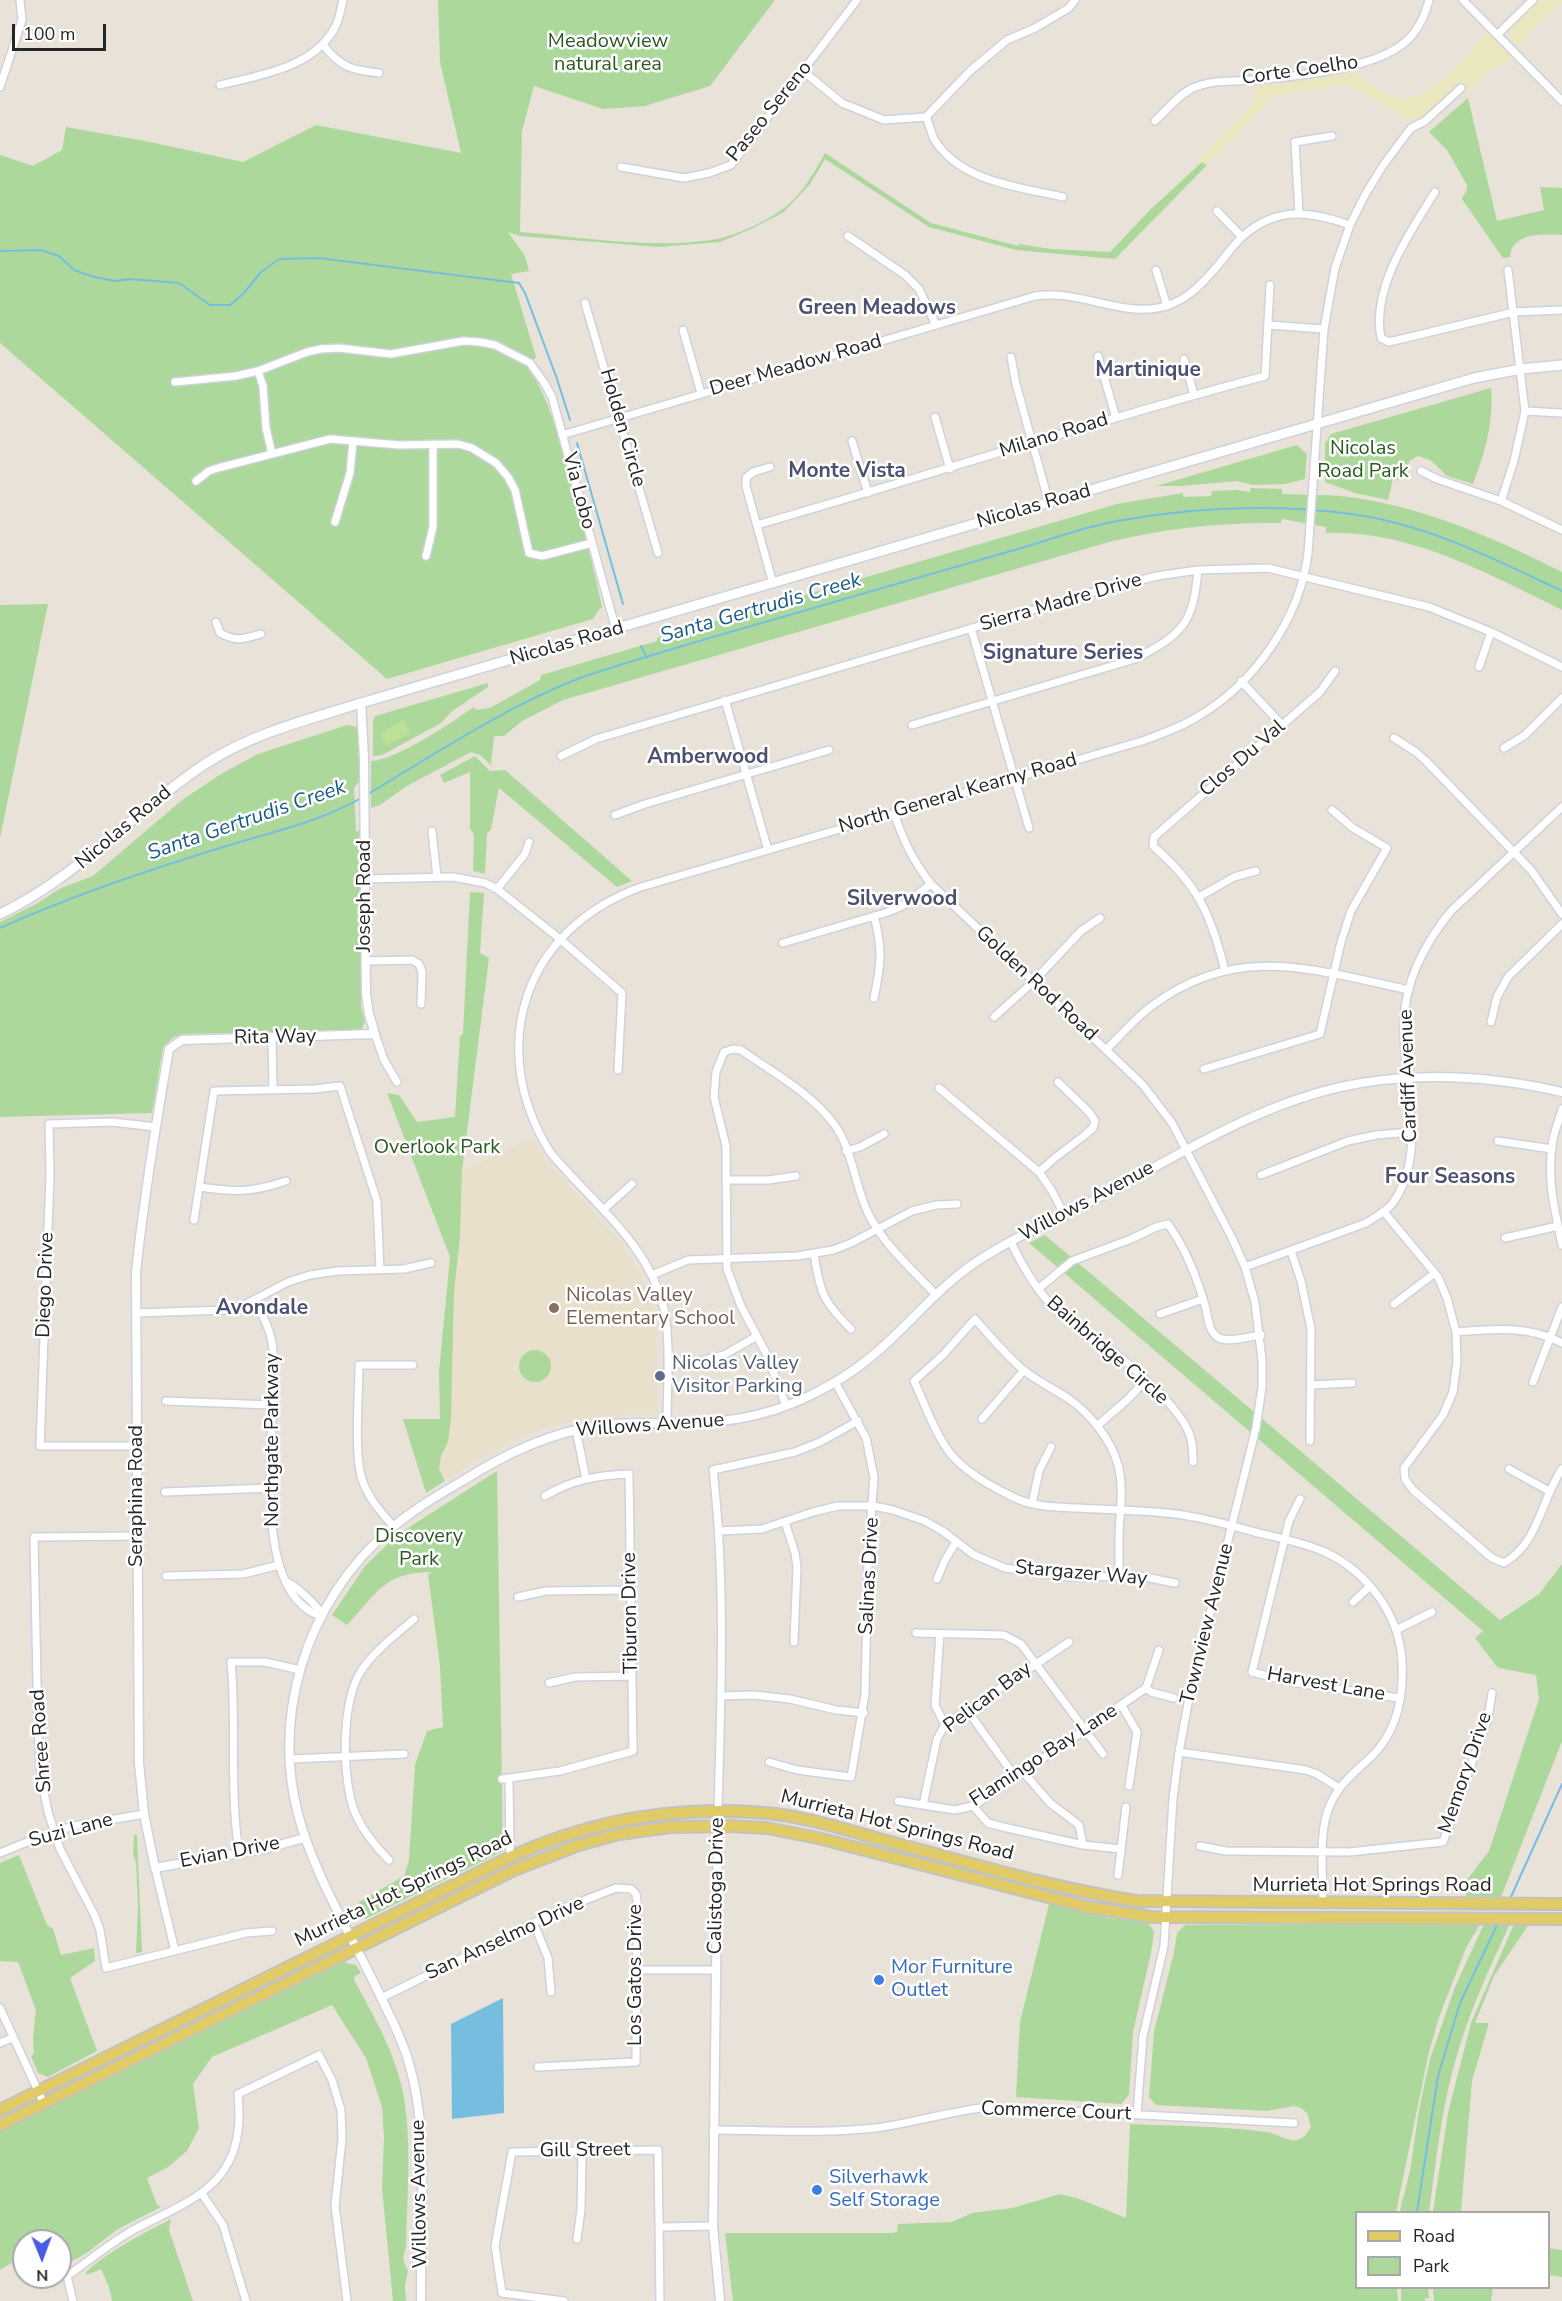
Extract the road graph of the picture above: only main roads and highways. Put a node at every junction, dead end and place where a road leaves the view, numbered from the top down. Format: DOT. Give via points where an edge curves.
graph roads {
  1 [pos="1562,365"];
  2 [pos="0,914"];
  3 [pos="1562,1904"];
  4 [pos="1562,1919"];
  5 [pos="0,2110"];
  6 [pos="0,2125"];
  1 -- 2 [label="main road, Nicolas Road" via="1474,378 258,735 180,781 68,874"];
  3 -- 5 [label="main road, Murrieta Hot Springs Road" via="1137,1901 802,1819 718,1810 658,1814 602,1824 510,1857"];
  4 -- 6 [label="main road, Murrieta Hot Springs Road" via="1165,1918 1087,1907 792,1832 717,1825 640,1830 579,1845 514,1870"];
}
